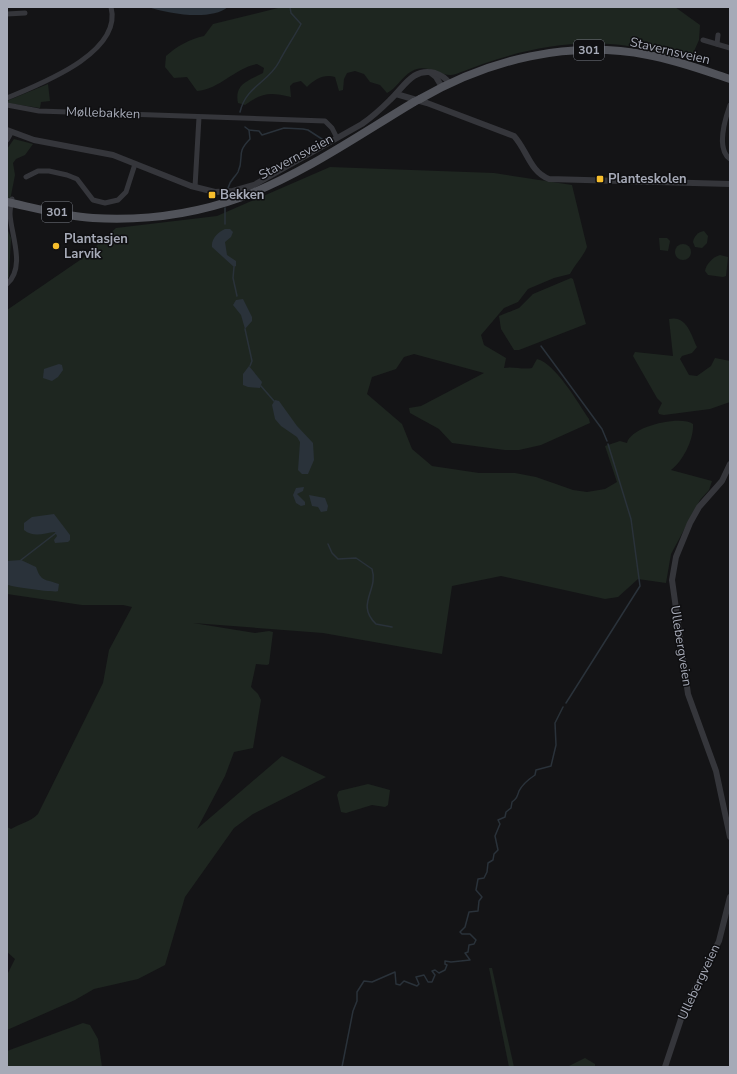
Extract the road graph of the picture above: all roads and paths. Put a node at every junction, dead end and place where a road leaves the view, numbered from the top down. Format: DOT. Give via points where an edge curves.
graph roads {
  1 [pos="111,7"];
  2 [pos="25,13"];
  3 [pos="7,14"];
  4 [pos="718,35"];
  5 [pos="702,40"];
  6 [pos="717,44"];
  7 [pos="730,48"];
  8 [pos="430,72"];
  9 [pos="730,79"];
  10 [pos="449,83"];
  11 [pos="442,87"];
  12 [pos="396,94"];
  13 [pos="7,98"];
  14 [pos="421,102"];
  15 [pos="7,105"];
  16 [pos="730,105"];
  17 [pos="199,117"];
  18 [pos="9,132"];
  19 [pos="337,138"];
  20 [pos="7,140"];
  21 [pos="730,159"];
  22 [pos="135,164"];
  23 [pos="26,177"];
  24 [pos="730,184"];
  25 [pos="196,187"];
  26 [pos="9,200"];
  27 [pos="7,284"];
  28 [pos="730,464"];
  29 [pos="730,837"];
  30 [pos="730,897"];
  31 [pos="665,1067"];
  1 -- 13 [label="street" via="113,16 110,31 76,65 58,76"];
  2 -- 3 [label="street"];
  4 -- 6 [label="street"];
  5 -- 6 [label="street"];
  6 -- 7 [label="street"];
  8 -- 10 [label="street" via="439,74"];
  8 -- 11 [label="street"];
  8 -- 12 [label="street" via="416,74 404,83"];
  9 -- 10 [label="main road, Stavernsveien / 301" via="649,55 588,50 552,52 514,59"];
  10 -- 11 [label="main road, Stavernsveien / 301"];
  11 -- 14 [label="main road, Stavernsveien / 301"];
  12 -- 14 [label="street"];
  12 -- 19 [label="street" via="371,117"];
  14 -- 24 [label="street" via="514,136 531,163 542,176 549,179"];
  14 -- 26 [label="main road, Stavernsveien / 301" via="290,175 241,197 212,206 174,214 108,217 82,216"];
  15 -- 17 [label="street, Møllebakken" via="39,111"];
  16 -- 21 [label="street" via="722,147"];
  17 -- 19 [label="street, Møllebakken" via="325,121"];
  17 -- 25 [label="street"];
  18 -- 20 [label="street"];
  18 -- 22 [label="street" via="34,140 113,155"];
  19 -- 25 [label="street" via="254,185 233,191 215,192"];
  22 -- 23 [label="street" via="126,192 118,200 105,203 93,200 77,179 67,175 49,170 38,171"];
  22 -- 25 [label="street"];
  26 -- 27 [label="street, Stavernsveien" via="15,239 15,266 14,274"];
  28 -- 29 [label="street, Ullebergveien" via="722,481 699,507 688,528 676,557 672,580 688,694 716,771"];
  30 -- 31 [label="street, Ullebergveien" via="719,940 683,1013"];
}
